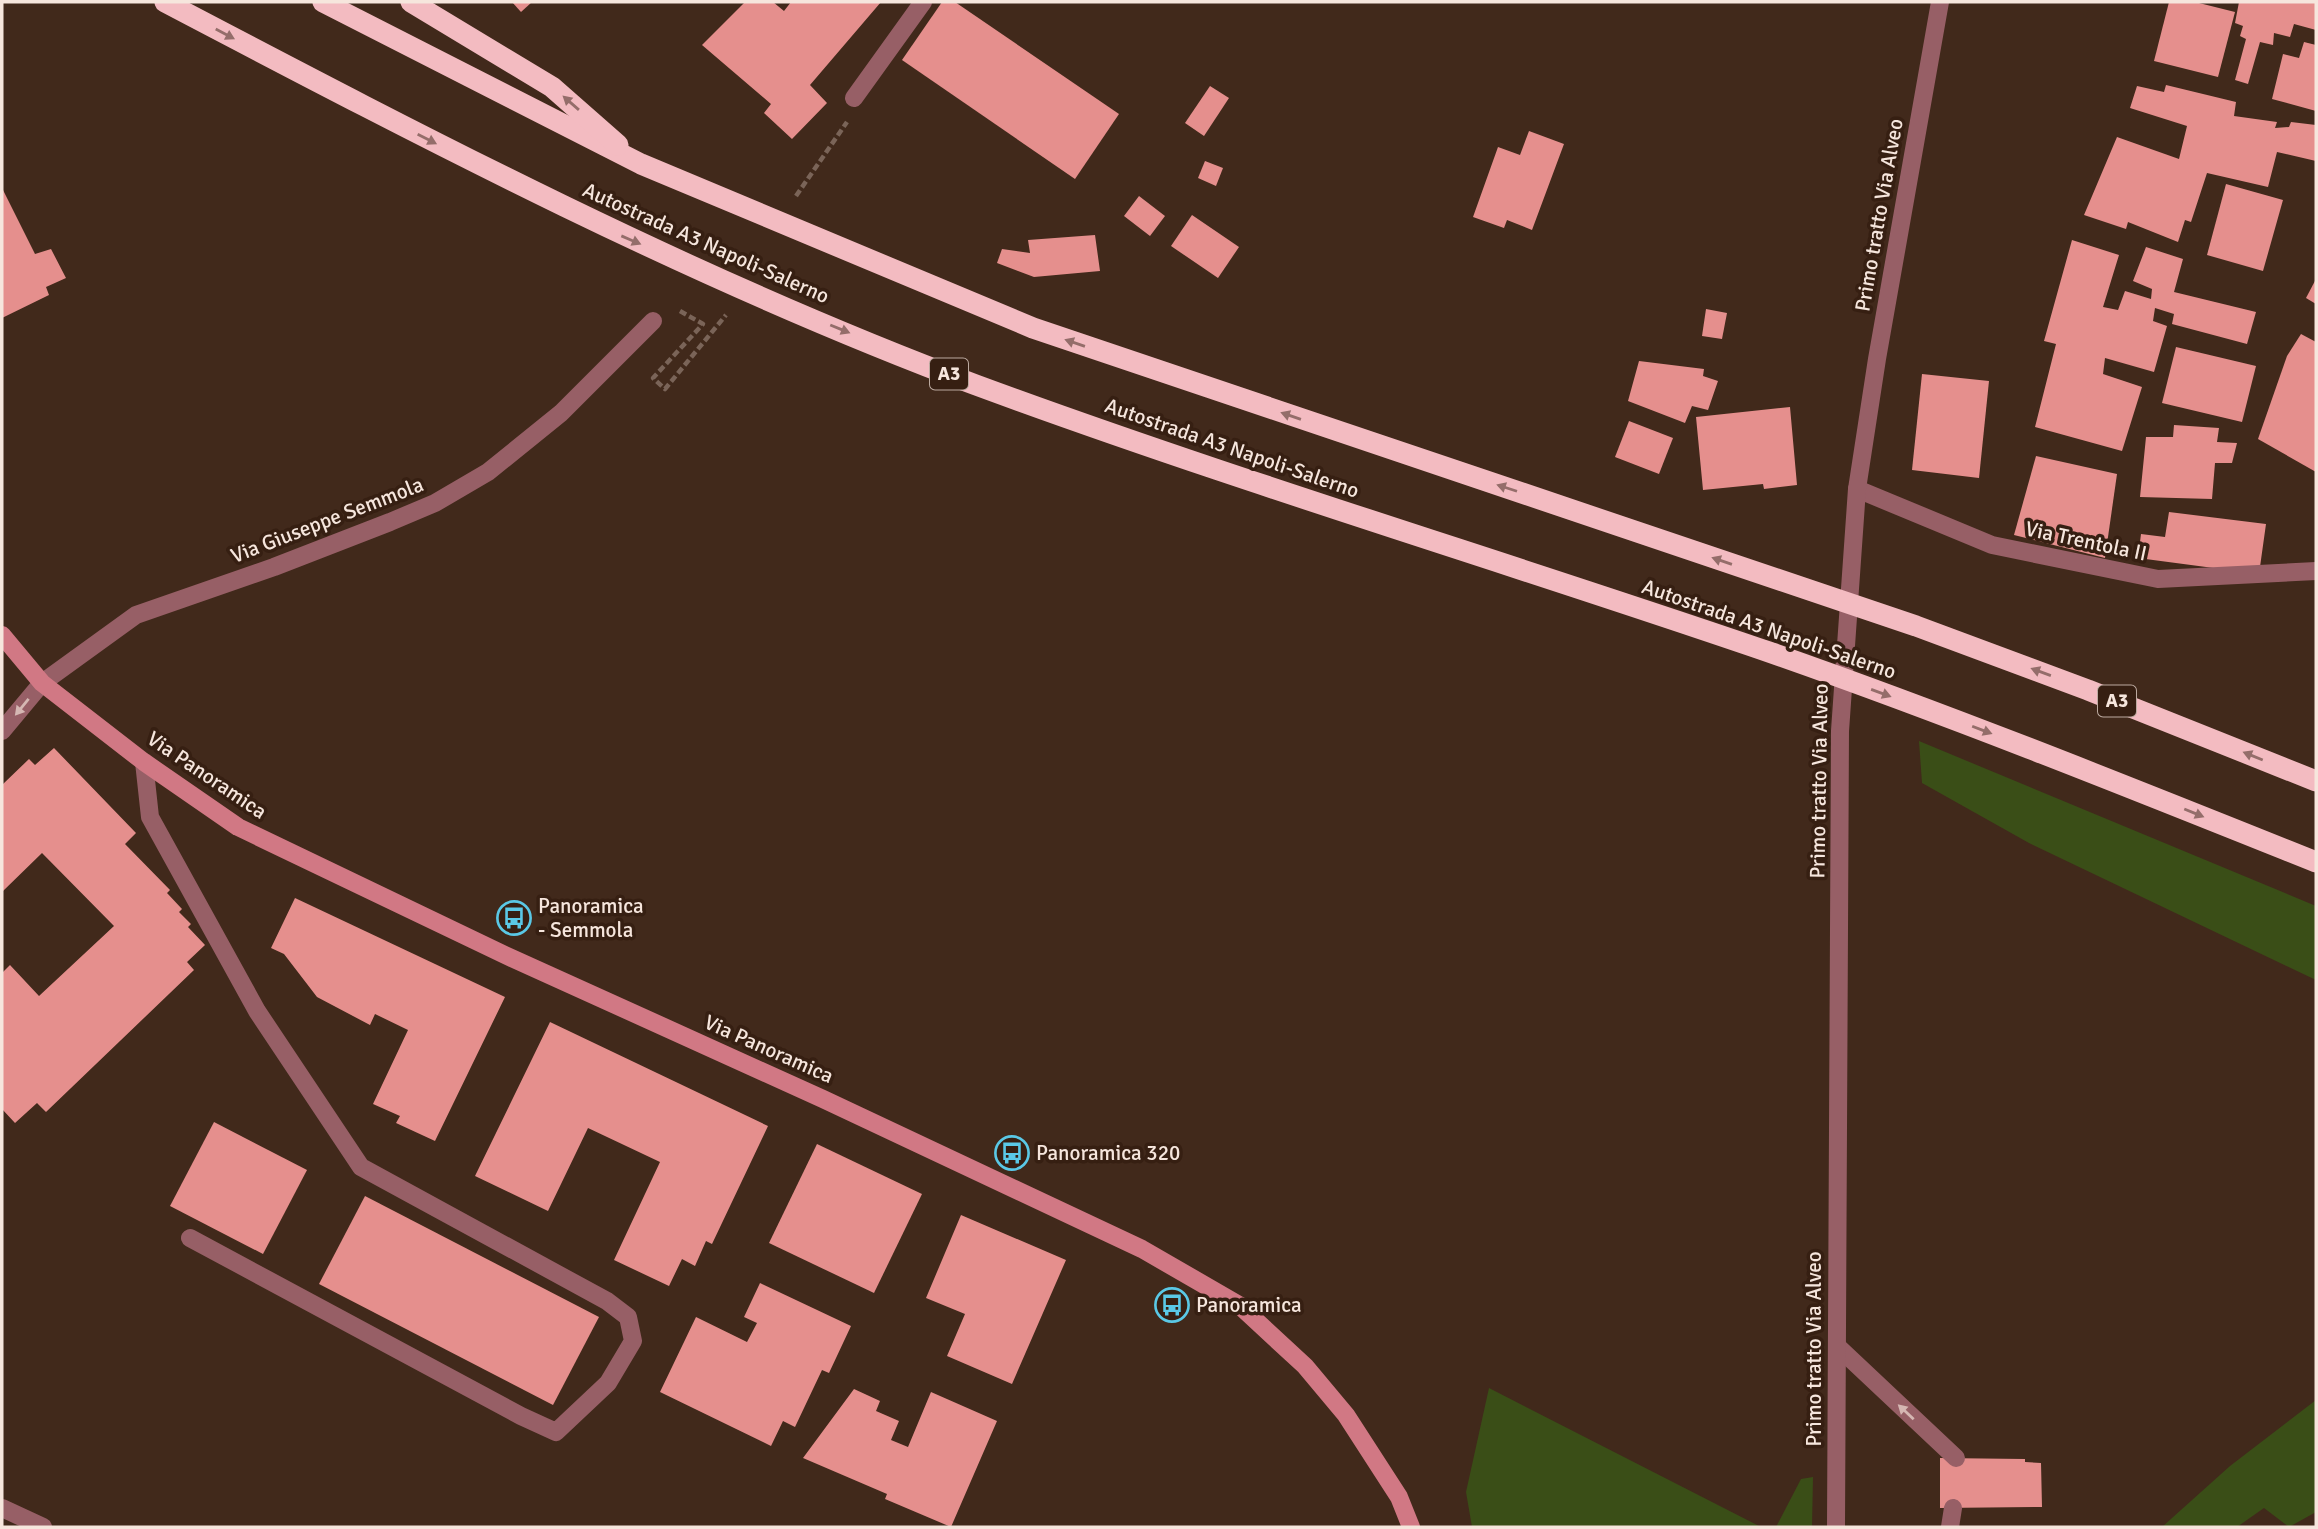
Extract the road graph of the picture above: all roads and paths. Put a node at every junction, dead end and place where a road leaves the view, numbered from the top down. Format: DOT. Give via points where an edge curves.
graph roads {
  1 [pos="165,2"];
  2 [pos="323,2"];
  3 [pos="411,2"];
  4 [pos="923,2"];
  5 [pos="1940,2"];
  6 [pos="854,98"];
  7 [pos="640,164"];
  8 [pos="812,170"];
  9 [pos="653,321"];
  10 [pos="718,328"];
  11 [pos="1857,489"];
  12 [pos="2316,571"];
  13 [pos="2,635"];
  14 [pos="42,683"];
  15 [pos="2,731"];
  16 [pos="144,762"];
  17 [pos="2316,781"];
  18 [pos="2316,862"];
  19 [pos="190,1238"];
  20 [pos="1837,1346"];
  21 [pos="1956,1458"];
  22 [pos="2,1508"];
  23 [pos="1953,1508"];
  24 [pos="43,1527"];
  25 [pos="1411,1527"];
  26 [pos="1836,1527"];
  27 [pos="1951,1527"];
  1 -- 18 [label="highway, Autostrada A3 Napoli-Salerno / A3, one-way" via="611,231 973,384 1771,653"];
  2 -- 7 [label="highway, A3"];
  7 -- 3 [label="highway, one-way" via="552,87"];
  4 -- 6 [label="street"];
  5 -- 11 [label="street, Primo tratto Via Alveo"];
  6 -- 8 [label="path" via="861,104"];
  17 -- 7 [label="highway, A3, one-way" via="1916,626 1033,328"];
  9 -- 10 [label="path" via="646,314 656,297 703,324 653,378 665,388"];
  9 -- 14 [label="street, Via Giuseppe Semmola" via="561,413 488,472 435,503 390,522 136,615"];
  11 -- 12 [label="street, Via Trentola II" via="1992,545 2158,579"];
  11 -- 20 [label="street, Primo tratto Via Alveo" via="1840,731"];
  13 -- 14 [label="street, Via Panoramica"];
  14 -- 15 [label="street, Via Giuseppe Semmola, one-way"];
  14 -- 16 [label="street, Via Panoramica"];
  16 -- 19 [label="street" via="150,817 257,1011 361,1167 607,1301 628,1317 633,1341 608,1383 556,1432"];
  16 -- 25 [label="street, Via Panoramica" via="238,827 1142,1249 1239,1305 1305,1366 1346,1415 1399,1497"];
  21 -- 20 [label="street, one-way"];
  20 -- 26 [label="street, Primo tratto Via Alveo"];
  22 -- 24 [label="street"];
  23 -- 27 [label="street"];
}
